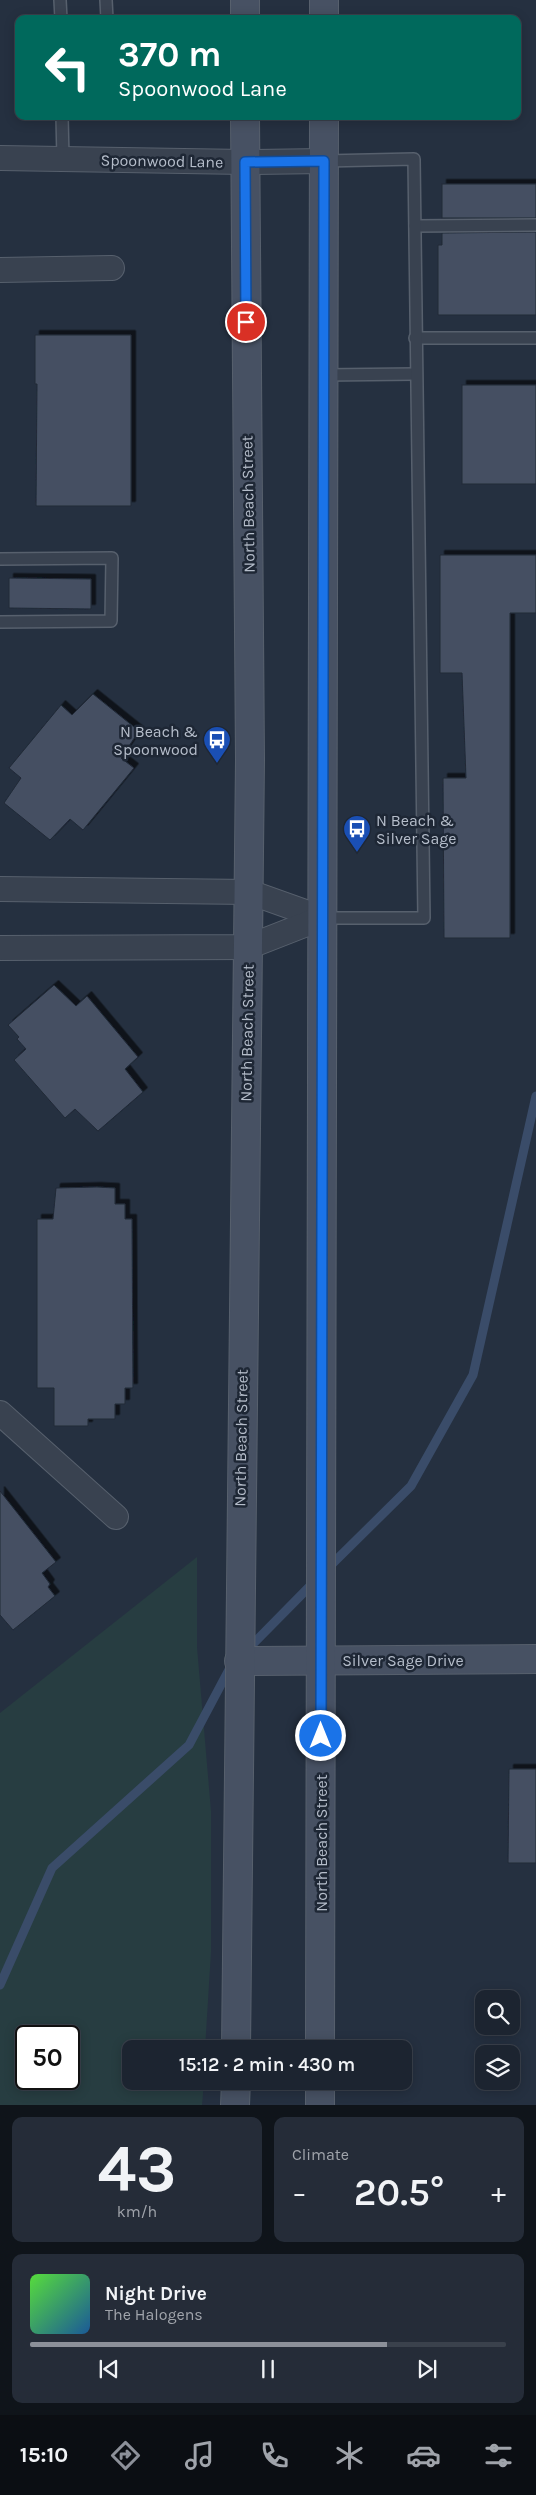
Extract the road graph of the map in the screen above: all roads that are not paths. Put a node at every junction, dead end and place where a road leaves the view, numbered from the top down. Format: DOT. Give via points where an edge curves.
graph roads {
  1 [pos="60,0"];
  2 [pos="106,0"];
  3 [pos="245,0"];
  4 [pos="324,0"];
  5 [pos="60,15"];
  6 [pos="107,15"];
  7 [pos="245,15"];
  8 [pos="324,15"];
  9 [pos="62,120"];
  10 [pos="245,120"];
  11 [pos="324,120"];
  12 [pos="0,158"];
  13 [pos="63,159"];
  14 [pos="324,161"];
  15 [pos="245,162"];
  16 [pos="536,225"];
  17 [pos="415,226"];
  18 [pos="112,268"];
  19 [pos="0,270"];
  20 [pos="416,338"];
  21 [pos="536,338"];
  22 [pos="416,374"];
  23 [pos="324,375"];
  24 [pos="0,559"];
  25 [pos="0,622"];
  26 [pos="0,889"];
  27 [pos="249,892"];
  28 [pos="322,918"];
  29 [pos="248,947"];
  30 [pos="0,948"];
  31 [pos="0,1414"];
  32 [pos="116,1517"];
  33 [pos="536,1659"];
  34 [pos="321,1660"];
  35 [pos="239,1661"];
  36 [pos="236,2040"];
  37 [pos="320,2040"];
  38 [pos="320,2090"];
  39 [pos="320,2105"];
  1 -- 5 [label="lane"];
  2 -- 6 [label="lane"];
  3 -- 7 [label="main road"];
  4 -- 8 [label="main road"];
  9 -- 13 [label="lane"];
  10 -- 15 [label="main road, North Beach Street"];
  11 -- 14 [label="main road, North Beach Street"];
  12 -- 13 [label="street, Spoonwood Lane"];
  13 -- 15 [label="street, Spoonwood Lane"];
  14 -- 15 [label="street, Spoonwood Lane"];
  14 -- 17 [label="lane" via="414,159"];
  14 -- 23 [label="main road, North Beach Street"];
  15 -- 27 [label="main road, North Beach Street"];
  16 -- 17 [label="lane"];
  17 -- 20 [label="lane"];
  18 -- 19 [label="street"];
  20 -- 21 [label="lane"];
  20 -- 22 [label="lane"];
  22 -- 23 [label="lane"];
  22 -- 28 [label="lane" via="424,918"];
  23 -- 28 [label="main road, North Beach Street"];
  24 -- 25 [label="lane" via="112,558 111,621"];
  26 -- 27 [label="street"];
  27 -- 28 [label="street"];
  27 -- 29 [label="main road, North Beach Street"];
  28 -- 29 [label="street, North Beach Street"];
  28 -- 34 [label="main road, North Beach Street"];
  29 -- 30 [label="street, North Beach Street"];
  29 -- 35 [label="main road, North Beach Street"];
  31 -- 32 [label="street"];
  33 -- 34 [label="main road, Silver Sage Drive"];
  34 -- 35 [label="main road, Silver Sage Drive"];
  34 -- 37 [label="main road, North Beach Street"];
  35 -- 36 [label="main road, North Beach Street"];
  38 -- 39 [label="main road"];
}
